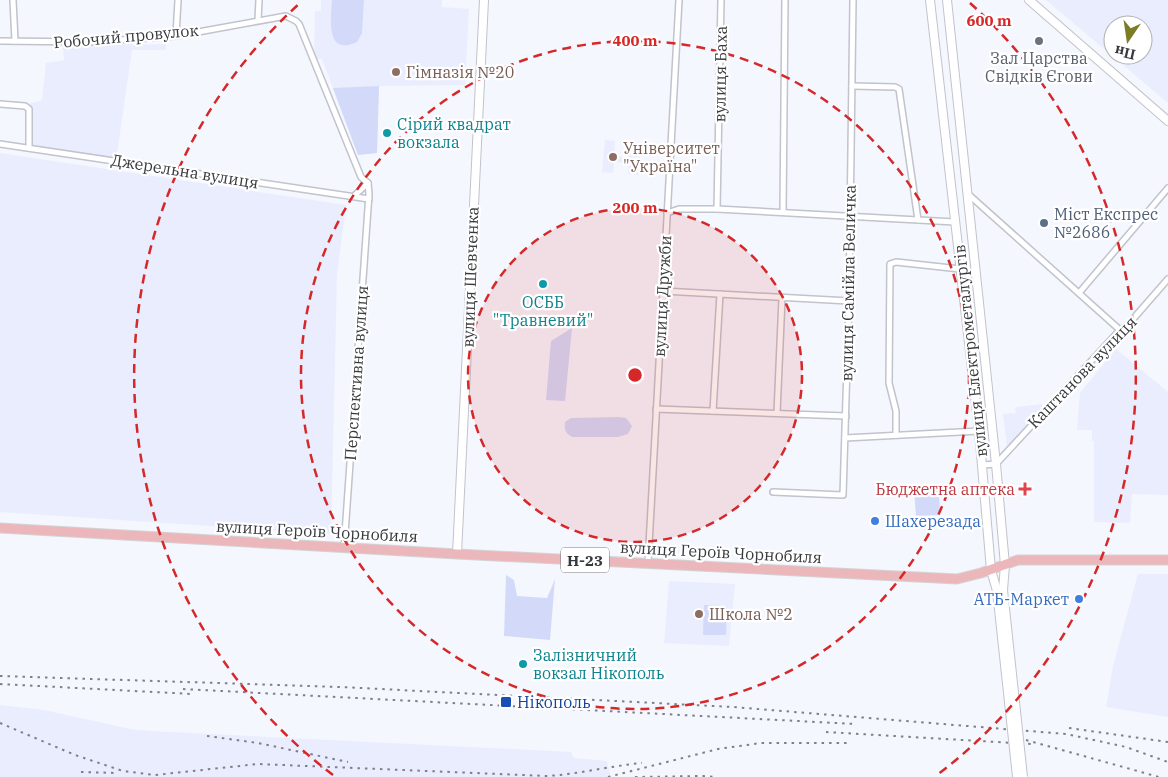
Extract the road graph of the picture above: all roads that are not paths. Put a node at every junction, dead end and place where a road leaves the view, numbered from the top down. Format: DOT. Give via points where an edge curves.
graph roads {
  1 [pos="13,0"];
  2 [pos="178,0"];
  3 [pos="259,0"];
  4 [pos="484,0"];
  5 [pos="679,0"];
  6 [pos="721,0"];
  7 [pos="785,0"];
  8 [pos="853,0"];
  9 [pos="930,0"];
  10 [pos="947,0"];
  11 [pos="1028,0"];
  12 [pos="258,20"];
  13 [pos="176,36"];
  14 [pos="0,41"];
  15 [pos="15,41"];
  16 [pos="852,86"];
  17 [pos="0,104"];
  18 [pos="1168,121"];
  19 [pos="0,144"];
  20 [pos="29,148"];
  21 [pos="368,183"];
  22 [pos="1168,188"];
  23 [pos="967,193"];
  24 [pos="354,196"];
  25 [pos="369,199"];
  26 [pos="718,209"];
  27 [pos="783,212"];
  28 [pos="667,213"];
  29 [pos="849,216"];
  30 [pos="918,220"];
  31 [pos="955,222"];
  32 [pos="960,268"];
  33 [pos="1168,279"];
  34 [pos="662,291"];
  35 [pos="1079,293"];
  36 [pos="720,294"];
  37 [pos="782,298"];
  38 [pos="849,301"];
  39 [pos="1120,330"];
  40 [pos="656,409"];
  41 [pos="713,411"];
  42 [pos="777,413"];
  43 [pos="846,416"];
  44 [pos="979,431"];
  45 [pos="896,435"];
  46 [pos="845,438"];
  47 [pos="996,464"];
  48 [pos="983,465"];
  49 [pos="773,492"];
  50 [pos="0,528"];
  51 [pos="344,548"];
  52 [pos="457,554"];
  53 [pos="1168,560"];
  54 [pos="648,563"];
  55 [pos="1005,565"];
  56 [pos="992,570"];
  57 [pos="1012,702"];
  58 [pos="1017,777"];
  59 [pos="1023,777"];
  1 -- 15 [label="street"];
  2 -- 13 [label="street"];
  3 -- 12 [label="street"];
  4 -- 52 [label="main road, вулиця Шевченка"];
  5 -- 28 [label="street, вулиця Дружби"];
  6 -- 26 [label="street, вулиця Баха"];
  7 -- 27 [label="street"];
  8 -- 16 [label="street, вулиця Самійла Величка"];
  9 -- 31 [label="main road, вулиця Електрометалургів"];
  10 -- 23 [label="main road, вулиця Електрометалургів"];
  11 -- 18 [label="main road"];
  12 -- 13 [label="street, Робочий провулок"];
  12 -- 21 [label="street, Робочий провулок" via="286,16 299,24 361,178"];
  13 -- 15 [label="street, Робочий провулок" via="89,42"];
  14 -- 15 [label="street, Робочий провулок"];
  16 -- 29 [label="street, вулиця Самійла Величка"];
  16 -- 30 [label="street" via="899,89"];
  17 -- 20 [label="street" via="29,109"];
  19 -- 20 [label="street, Джерельна вулиця"];
  20 -- 24 [label="street, Джерельна вулиця"];
  21 -- 24 [label="street"];
  21 -- 25 [label="street, Робочий провулок"];
  22 -- 35 [label="street"];
  23 -- 35 [label="street"];
  23 -- 47 [label="main road, вулиця Електрометалургів"];
  24 -- 25 [label="street, Джерельна вулиця"];
  25 -- 51 [label="street, Перспективна вулиця"];
  26 -- 27 [label="street"];
  26 -- 28 [label="street" via="680,208"];
  27 -- 29 [label="street"];
  28 -- 34 [label="street, вулиця Дружби"];
  29 -- 30 [label="street"];
  29 -- 38 [label="street, вулиця Самійла Величка"];
  30 -- 31 [label="street"];
  31 -- 32 [label="main road, вулиця Електрометалургів"];
  32 -- 44 [label="main road, вулиця Електрометалургів"];
  32 -- 45 [label="street" via="890,264 889,383 896,411"];
  33 -- 39 [label="street, Каштанова вулиця"];
  34 -- 36 [label="street"];
  34 -- 40 [label="street, вулиця Дружби"];
  35 -- 39 [label="street"];
  36 -- 37 [label="street"];
  36 -- 41 [label="street"];
  37 -- 38 [label="street"];
  37 -- 42 [label="street"];
  38 -- 43 [label="street, вулиця Самійла Величка"];
  39 -- 47 [label="street, Каштанова вулиця"];
  40 -- 41 [label="street"];
  40 -- 54 [label="street, вулиця Дружби"];
  41 -- 42 [label="street"];
  42 -- 43 [label="street"];
  43 -- 46 [label="street, вулиця Самійла Величка"];
  44 -- 45 [label="street"];
  44 -- 48 [label="main road, вулиця Електрометалургів"];
  45 -- 46 [label="street"];
  46 -- 49 [label="street, вулиця Самійла Величка" via="843,495"];
  47 -- 48 [label="street"];
  47 -- 55 [label="main road, вулиця Електрометалургів"];
  48 -- 56 [label="main road, вулиця Електрометалургів"];
  50 -- 51 [label="main road, вулиця Героїв Чорнобиля / Н-23"];
  51 -- 52 [label="main road, вулиця Героїв Чорнобиля / Н-23"];
  52 -- 54 [label="main road, вулиця Героїв Чорнобиля / Н-23"];
  53 -- 55 [label="main road, вулиця Героїв Чорнобиля / Н-23" via="1029,559"];
  54 -- 56 [label="main road, вулиця Героїв Чорнобиля / Н-23" via="957,579"];
  55 -- 56 [label="main road, вулиця Героїв Чорнобиля / Н-23"];
  55 -- 57 [label="main road, вулиця Електрометалургів"];
  56 -- 57 [label="main road, вулиця Електрометалургів"];
  57 -- 58 [label="main road, bridge"];
  57 -- 59 [label="main road, bridge"];
}
